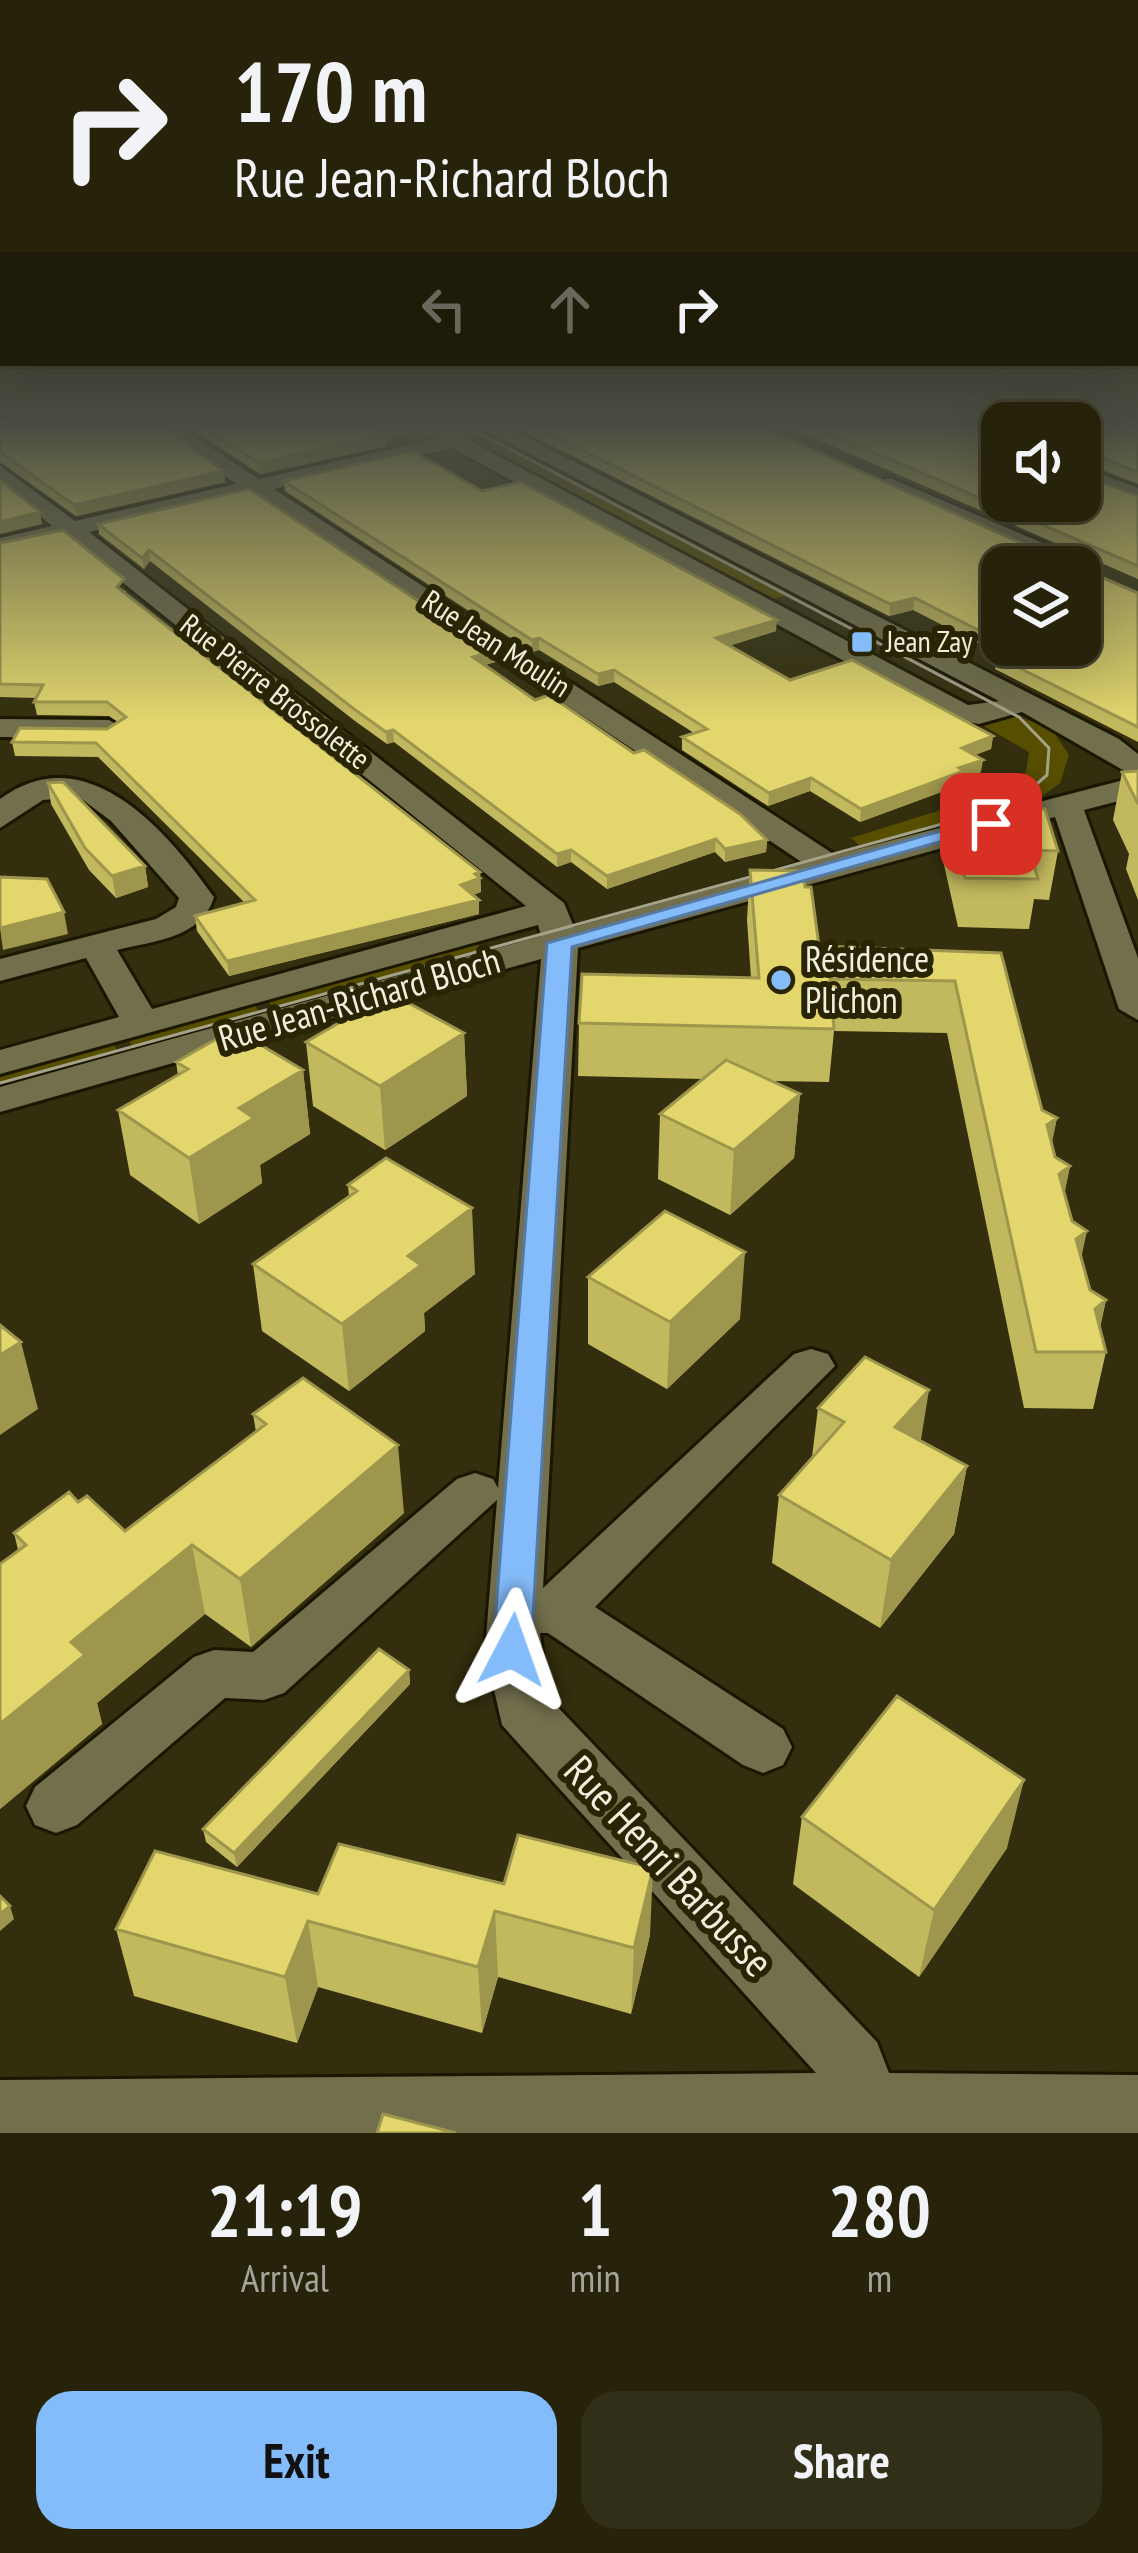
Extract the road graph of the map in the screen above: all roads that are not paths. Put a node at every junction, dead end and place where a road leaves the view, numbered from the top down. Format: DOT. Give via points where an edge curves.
graph roads {
  1 [pos="61,524"];
  2 [pos="92,524"];
  3 [pos="311,524"];
  4 [pos="608,524"];
  5 [pos="675,524"];
  6 [pos="979,524"];
  7 [pos="68,529"];
  8 [pos="0,545"];
  9 [pos="1031,546"];
  10 [pos="1024,704"];
  11 [pos="0,728"];
  12 [pos="109,729"];
  13 [pos="1075,731"];
  14 [pos="1098,770"];
  15 [pos="1137,776"];
  16 [pos="1066,804"];
  17 [pos="0,818"];
  18 [pos="817,856"];
  19 [pos="556,926"];
  20 [pos="96,945"];
  21 [pos="0,970"];
  22 [pos="1138,1009"];
  23 [pos="142,1024"];
  24 [pos="0,1062"];
  25 [pos="0,1100"];
  26 [pos="812,1366"];
  27 [pos="475,1493"];
  28 [pos="536,1611"];
  29 [pos="763,1747"];
  30 [pos="56,1805"];
  31 [pos="1138,2109"];
  32 [pos="0,2114"];
  33 [pos="904,2115"];
  1 -- 7 [label="street, Rue Pierre Brossolette"];
  2 -- 7 [label="street"];
  3 -- 18 [label="street, Rue Jean Moulin"];
  4 -- 10 [label="street" via="961,713"];
  5 -- 10 [label="street"];
  6 -- 9 [label="street"];
  7 -- 8 [label="street"];
  7 -- 19 [label="street, Rue Pierre Brossolette"];
  10 -- 13 [label="street"];
  11 -- 12 [label="street"];
  13 -- 14 [label="street"];
  13 -- 15 [label="street" via="1108,745"];
  14 -- 15 [label="street"];
  14 -- 16 [label="street"];
  15 -- 16 [label="street, Rue Jean-Richard Bloch"];
  16 -- 18 [label="street, Rue Jean-Richard Bloch"];
  16 -- 22 [label="street"];
  17 -- 20 [label="street" via="34,791 99,794 197,897 192,913 168,926"];
  18 -- 19 [label="street, Rue Jean-Richard Bloch"];
  19 -- 23 [label="street, Rue Jean-Richard Bloch"];
  19 -- 25 [label="street, Rue Jean-Richard Bloch"];
  19 -- 28 [label="street, Rue Henri Barbusse"];
  20 -- 21 [label="street"];
  20 -- 23 [label="street"];
  23 -- 24 [label="street, Rue Jean-Richard Bloch"];
  26 -- 28 [label="street"];
  27 -- 30 [label="street" via="264,1676 214,1674"];
  28 -- 29 [label="street"];
  28 -- 33 [label="street, Rue Henri Barbusse" via="512,1650 522,1708"];
  31 -- 33 [label="street"];
  32 -- 33 [label="street"];
}
